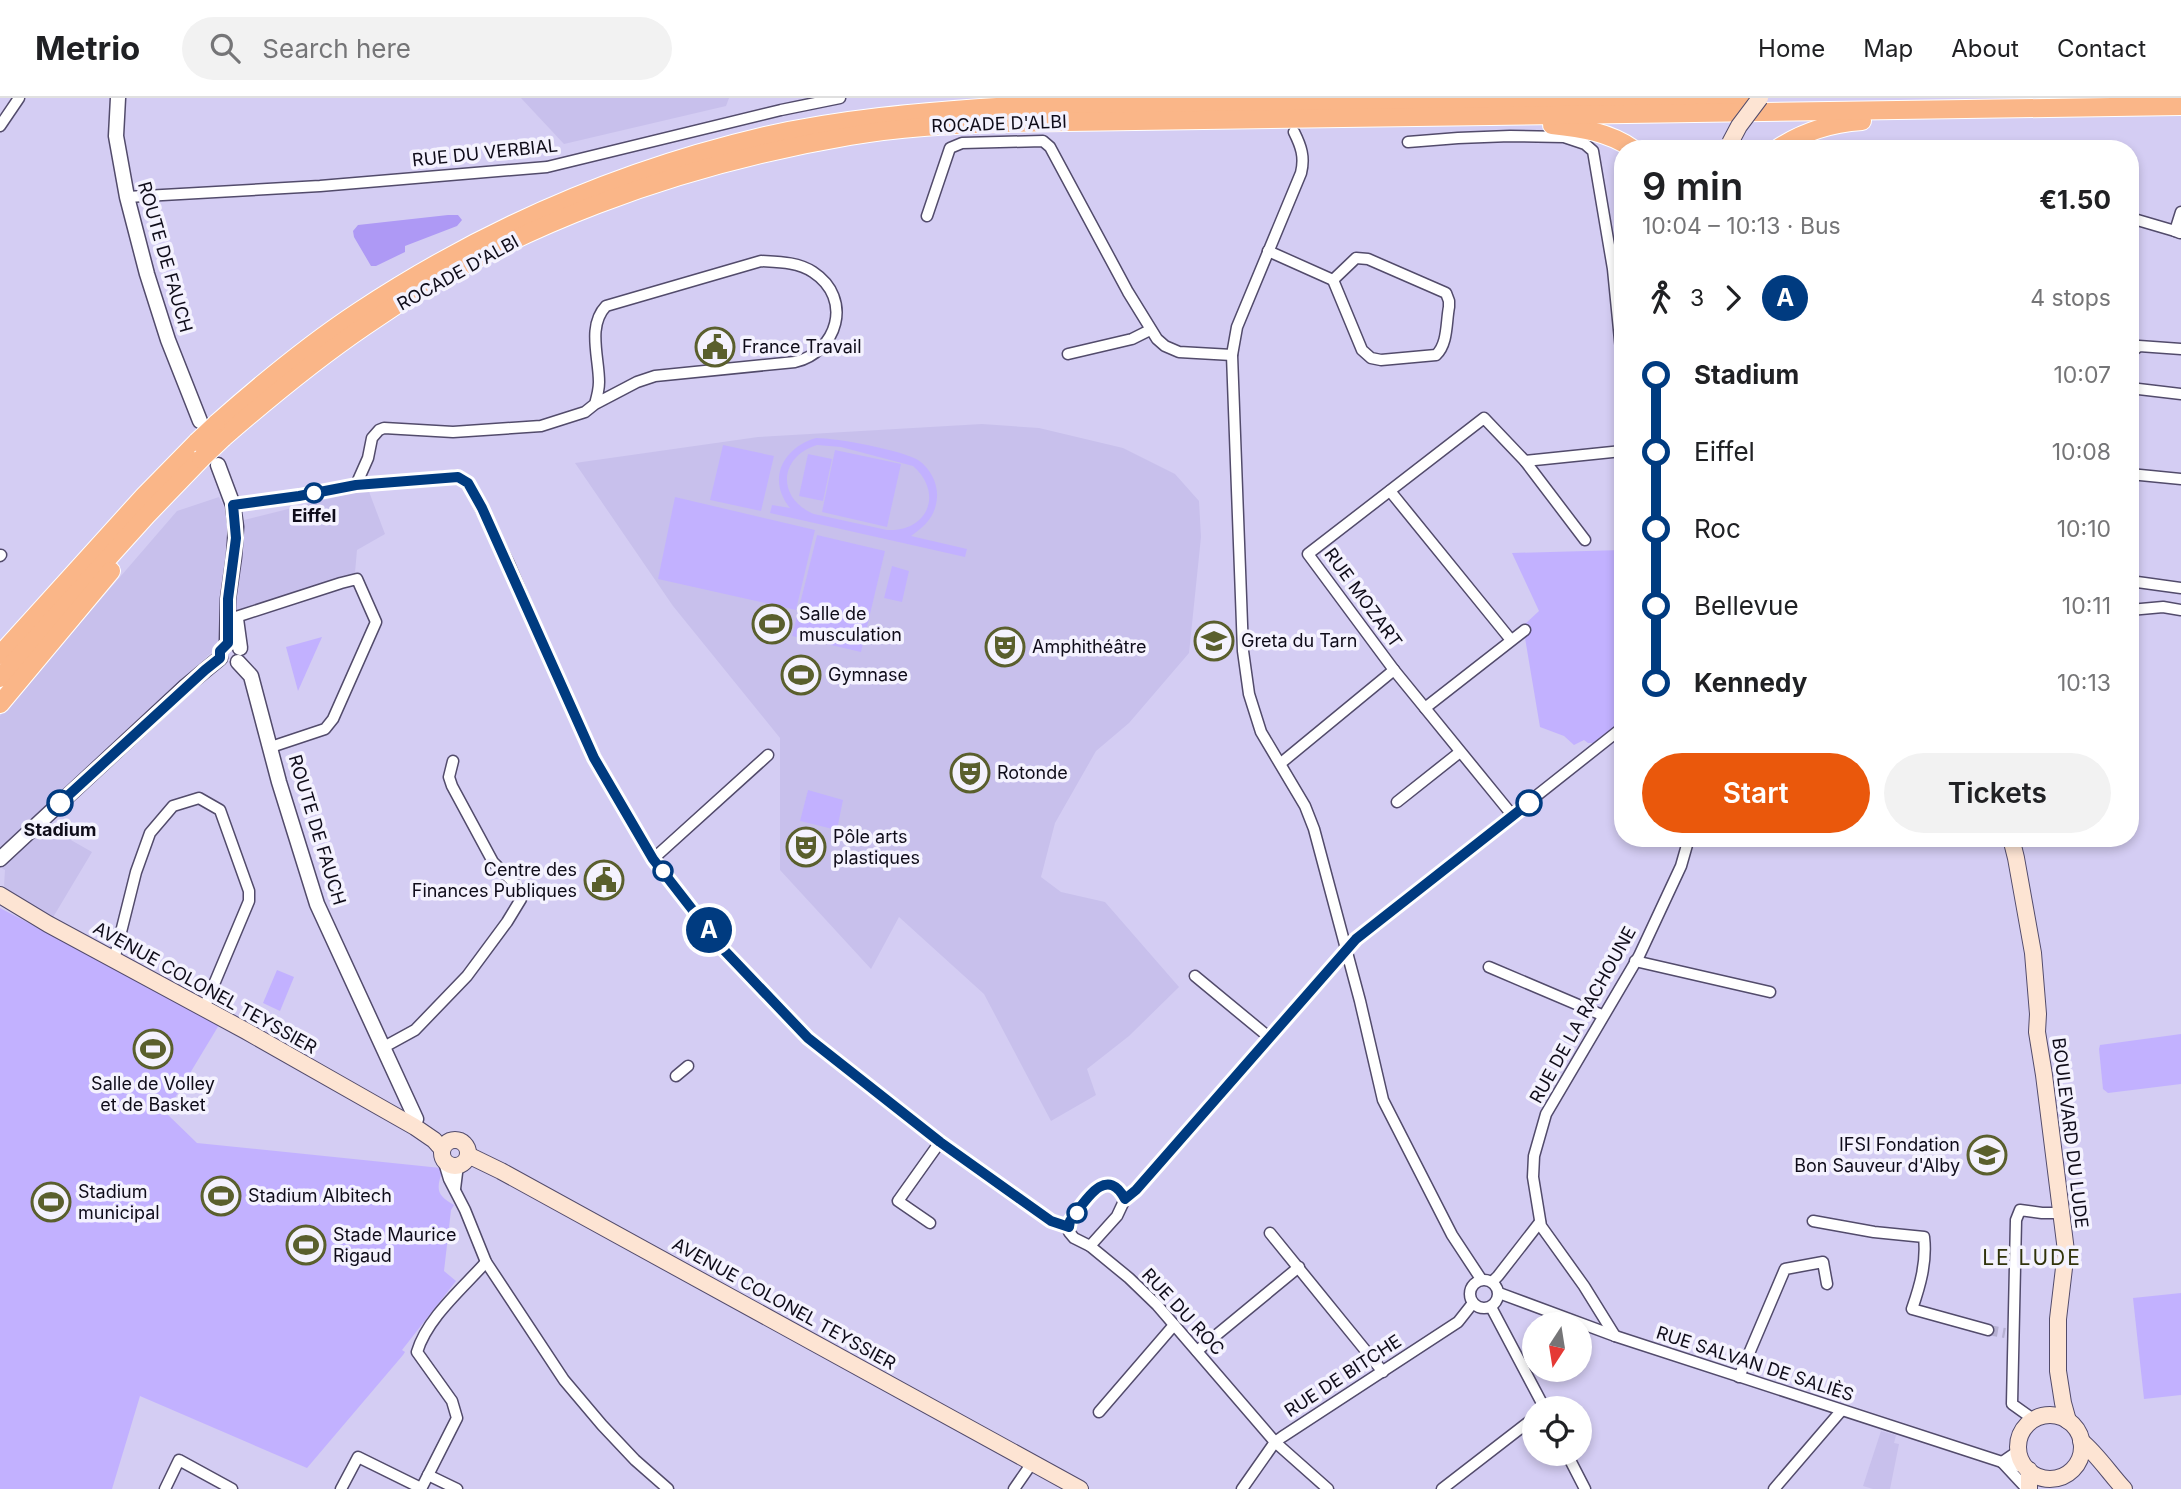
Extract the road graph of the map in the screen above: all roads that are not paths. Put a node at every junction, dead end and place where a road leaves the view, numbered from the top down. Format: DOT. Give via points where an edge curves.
graph roads {
  1 [pos="19,98"];
  2 [pos="118,98"];
  3 [pos="841,98"];
  4 [pos="1757,98"];
  5 [pos="1515,100"];
  6 [pos="2181,107"];
  7 [pos="1497,116"];
  8 [pos="0,126"];
  9 [pos="1294,131"];
  10 [pos="1616,140"];
  11 [pos="1732,140"];
  12 [pos="1790,140"];
  13 [pos="1408,142"];
  14 [pos="127,197"];
  15 [pos="2181,212"];
  16 [pos="927,216"];
  17 [pos="2139,220"];
  18 [pos="2178,232"];
  19 [pos="1268,251"];
  20 [pos="1614,278"];
  21 [pos="1333,279"];
  22 [pos="1150,330"];
  23 [pos="2139,346"];
  24 [pos="2181,349"];
  25 [pos="1068,354"];
  26 [pos="1232,355"];
  27 [pos="2139,389"];
  28 [pos="2181,394"];
  29 [pos="595,404"];
  30 [pos="213,428"];
  31 [pos="1614,452"];
  32 [pos="1525,461"];
  33 [pos="210,462"];
  34 [pos="2139,475"];
  35 [pos="2181,479"];
  36 [pos="356,485"];
  37 [pos="1390,491"];
  38 [pos="233,505"];
  39 [pos="147,515"];
  40 [pos="1585,540"];
  41 [pos="232,576"];
  42 [pos="2139,582"];
  43 [pos="2181,588"];
  44 [pos="48,602"];
  45 [pos="2139,609"];
  46 [pos="2181,610"];
  47 [pos="236,617"];
  48 [pos="1525,630"];
  49 [pos="0,639"];
  50 [pos="1511,640"];
  51 [pos="235,651"];
  52 [pos="0,655"];
  53 [pos="1394,670"];
  54 [pos="0,678"];
  55 [pos="0,704"];
  56 [pos="1425,708"];
  57 [pos="1614,735"];
  58 [pos="271,747"];
  59 [pos="1460,752"];
  60 [pos="768,755"];
  61 [pos="453,761"];
  62 [pos="1281,763"];
  63 [pos="1397,802"];
  64 [pos="1513,816"];
  65 [pos="1686,847"];
  66 [pos="2003,847"];
  67 [pos="2013,847"];
  68 [pos="0,858"];
  69 [pos="653,859"];
  70 [pos="0,894"];
  71 [pos="2023,901"];
  72 [pos="1346,949"];
  73 [pos="114,960"];
  74 [pos="1635,961"];
  75 [pos="1489,967"];
  76 [pos="1195,976"];
  77 [pos="1770,992"];
  78 [pos="204,1008"];
  79 [pos="1602,1015"];
  80 [pos="1270,1038"];
  81 [pos="384,1047"];
  82 [pos="688,1066"];
  83 [pos="676,1076"];
  84 [pos="392,1114"];
  85 [pos="416,1119"];
  86 [pos="940,1142"];
  87 [pos="453,1154"];
  88 [pos="1125,1199"];
  89 [pos="2060,1213"];
  90 [pos="1813,1220"];
  91 [pos="1540,1222"];
  92 [pos="930,1223"];
  93 [pos="1069,1227"];
  94 [pos="1270,1233"];
  95 [pos="1090,1246"];
  96 [pos="486,1262"];
  97 [pos="1299,1267"];
  98 [pos="1487,1280"];
  99 [pos="1827,1284"];
  100 [pos="1499,1293"];
  101 [pos="1473,1303"];
  102 [pos="1491,1307"];
  103 [pos="1174,1325"];
  104 [pos="1988,1330"];
  105 [pos="1615,1336"];
  106 [pos="1197,1352"];
  107 [pos="2058,1371"];
  108 [pos="1383,1372"];
  109 [pos="1739,1377"];
  110 [pos="1538,1396"];
  111 [pos="1842,1411"];
  112 [pos="1099,1412"];
  113 [pos="2040,1417"];
  114 [pos="2068,1420"];
  115 [pos="1522,1427"];
  116 [pos="2081,1441"];
  117 [pos="1275,1442"];
  118 [pos="2018,1451"];
  119 [pos="2002,1462"];
  120 [pos="1032,1463"];
  121 [pos="2076,1464"];
  122 [pos="1573,1466"];
  123 [pos="2104,1468"];
  124 [pos="428,1475"];
  125 [pos="2038,1479"];
  126 [pos="2060,1482"];
  127 [pos="165,1489"];
  128 [pos="232,1489"];
  129 [pos="341,1489"];
  130 [pos="421,1489"];
  131 [pos="457,1489"];
  132 [pos="668,1489"];
  133 [pos="1014,1489"];
  134 [pos="1080,1489"];
  135 [pos="1242,1489"];
  136 [pos="1328,1489"];
  137 [pos="1442,1489"];
  138 [pos="1585,1489"];
  139 [pos="1774,1489"];
  140 [pos="2028,1489"];
  141 [pos="2124,1489"];
  1 -- 8 [label="street"];
  2 -- 14 [label="street, ROUTE DE FAUCH" via="116,136"];
  3 -- 14 [label="street, RUE DU VERBIAL" via="547,167"];
  4 -- 5 [label="highway, ROCADE D'ALBI"];
  4 -- 11 [label="main road, bridge"];
  5 -- 30 [label="highway, ROCADE D'ALBI" via="996,107 924,111 766,136 628,176 544,209 456,253 306,349"];
  6 -- 7 [label="highway, ROCADE D'ALBI"];
  6 -- 12 [label="highway" via="2045,117 1842,122"];
  7 -- 10 [label="highway" via="1521,123 1583,128"];
  7 -- 30 [label="highway, ROCADE D'ALBI" via="998,122 853,135 785,148 662,181 537,230 457,270 366,325"];
  9 -- 19 [label="street" via="1303,165"];
  13 -- 20 [label="street" via="1510,136 1564,137 1585,144 1593,151"];
  14 -- 30 [label="street, ROUTE DE FAUCH" via="168,340"];
  15 -- 18 [label="street"];
  16 -- 22 [label="street" via="950,148 962,142 1043,141"];
  17 -- 18 [label="street"];
  19 -- 21 [label="street"];
  19 -- 26 [label="street" via="1237,327"];
  21 -- 21 [label="street" via="1362,350 1371,358 1439,352 1449,307 1446,293 1362,258"];
  22 -- 25 [label="street" via="1132,339"];
  22 -- 26 [label="street" via="1171,350"];
  23 -- 24 [label="street"];
  26 -- 62 [label="street" via="1243,651 1261,732"];
  27 -- 28 [label="street"];
  29 -- 29 [label="street" via="656,376 809,359 830,338 837,319 833,295 812,271 761,261 606,306 597,320 595,336 599,380"];
  29 -- 36 [label="street" via="585,412 541,426 453,432 384,428 373,438"];
  30 -- 33 [label="highway, ROCADE D'ALBI, bridge"];
  30 -- 44 [label="highway, ROCADE D'ALBI, bridge"];
  31 -- 32 [label="street"];
  32 -- 37 [label="street, RUE MOZART" via="1484,418"];
  32 -- 40 [label="street, RUE MOZART"];
  33 -- 38 [label="street, ROUTE DE FAUCH"];
  33 -- 39 [label="highway, ROCADE D'ALBI"];
  34 -- 35 [label="street"];
  36 -- 38 [label="street, RUE DU ROC"];
  36 -- 69 [label="street, RUE DU ROC" via="458,477 468,483 509,564 594,758"];
  37 -- 50 [label="street"];
  37 -- 53 [label="street, RUE MOZART" via="1308,554"];
  38 -- 41 [label="street, ROUTE DE FAUCH"];
  39 -- 54 [label="highway, ROCADE D'ALBI"];
  39 -- 55 [label="highway" via="140,533"];
  41 -- 47 [label="street, ROUTE DE FAUCH"];
  41 -- 51 [label="street, ROUTE DE FAUCH" via="228,599"];
  42 -- 43 [label="street"];
  44 -- 49 [label="highway" via="32,607"];
  44 -- 52 [label="highway, ROCADE D'ALBI"];
  45 -- 46 [label="street"];
  47 -- 51 [label="street, ROUTE DE FAUCH"];
  47 -- 58 [label="street" via="357,579 376,622 325,729"];
  48 -- 50 [label="street"];
  50 -- 56 [label="street"];
  51 -- 58 [label="street, ROUTE DE FAUCH" via="251,676"];
  51 -- 68 [label="street" via="228,664 220,658 186,687"];
  53 -- 56 [label="street"];
  53 -- 62 [label="street, RUE MOZART"];
  56 -- 59 [label="street"];
  57 -- 64 [label="street"];
  58 -- 81 [label="street, ROUTE DE FAUCH" via="317,904"];
  59 -- 63 [label="street"];
  59 -- 64 [label="street"];
  60 -- 69 [label="street"];
  61 -- 81 [label="street" via="452,786 492,862 516,885 521,898 467,976 415,1030"];
  62 -- 72 [label="street" via="1314,829"];
  64 -- 72 [label="street"];
  65 -- 74 [label="street, RUE DE LA RACHOUNE"];
  66 -- 71 [label="main road, BOULEVARD DU LUDE"];
  67 -- 71 [label="main road, BOULEVARD DU LUDE"];
  69 -- 86 [label="street, RUE DU ROC" via="723,949 808,1038"];
  70 -- 73 [label="main road, AVENUE COLONEL TEYSSIER"];
  71 -- 89 [label="main road, BOULEVARD DU LUDE" via="2033,953 2038,1041"];
  72 -- 80 [label="street"];
  72 -- 98 [label="street" via="1382,1100 1452,1235"];
  73 -- 78 [label="main road, AVENUE COLONEL TEYSSIER"];
  73 -- 78 [label="street" via="150,833 173,806 199,798 210,802 220,810 249,901"];
  74 -- 77 [label="street"];
  74 -- 79 [label="street, RUE DE LA RACHOUNE"];
  75 -- 79 [label="street"];
  76 -- 80 [label="street"];
  78 -- 84 [label="main road, AVENUE COLONEL TEYSSIER"];
  79 -- 91 [label="street, RUE DE LA RACHOUNE" via="1546,1114 1532,1177"];
  80 -- 88 [label="street"];
  81 -- 85 [label="street, ROUTE DE FAUCH"];
  82 -- 83 [label="street"];
  84 -- 85 [label="main road, AVENUE COLONEL TEYSSIER"];
  84 -- 87 [label="main road, AVENUE COLONEL TEYSSIER"];
  85 -- 87 [label="main road, AVENUE COLONEL TEYSSIER"];
  86 -- 92 [label="street" via="898,1201"];
  86 -- 93 [label="street, RUE DU ROC" via="1051,1221"];
  87 -- 96 [label="street" via="455,1191"];
  87 -- 120 [label="main road, AVENUE COLONEL TEYSSIER" via="501,1171"];
  88 -- 93 [label="street" via="1117,1186 1100,1185"];
  88 -- 95 [label="street" via="1117,1216"];
  89 -- 107 [label="main road, BOULEVARD DU LUDE" via="2066,1251"];
  89 -- 113 [label="street" via="2020,1210 2016,1220 2009,1334 2012,1404"];
  90 -- 104 [label="street" via="1874,1233 1924,1237 1926,1248 1912,1309"];
  91 -- 98 [label="street"];
  91 -- 105 [label="street"];
  93 -- 95 [label="street, RUE DU ROC" via="1074,1238"];
  94 -- 97 [label="street"];
  95 -- 103 [label="street, RUE DU ROC"];
  96 -- 124 [label="street" via="422,1336 418,1352 452,1401 457,1418"];
  96 -- 132 [label="street" via="564,1380 635,1460"];
  97 -- 106 [label="street"];
  97 -- 108 [label="street"];
  98 -- 100 [label="street"];
  98 -- 101 [label="street" via="1476,1281 1470,1289"];
  99 -- 109 [label="street" via="1823,1262 1785,1269"];
  100 -- 102 [label="street"];
  100 -- 105 [label="street, RUE SALVAN DE SALIÈS"];
  101 -- 102 [label="street"];
  101 -- 108 [label="street, RUE DE BITCHE" via="1458,1322"];
  102 -- 110 [label="street"];
  103 -- 106 [label="street, RUE DU ROC"];
  103 -- 112 [label="street"];
  105 -- 109 [label="street, RUE SALVAN DE SALIÈS"];
  106 -- 117 [label="street, RUE DU ROC"];
  107 -- 113 [label="main road" via="2052,1401"];
  107 -- 114 [label="main road"];
  108 -- 117 [label="street, RUE DE BITCHE"];
  109 -- 111 [label="street, RUE SALVAN DE SALIÈS"];
  111 -- 119 [label="street, RUE SALVAN DE SALIÈS"];
  111 -- 139 [label="street"];
  113 -- 114 [label="main road"];
  113 -- 118 [label="main road" via="2027,1424"];
  114 -- 116 [label="main road"];
  115 -- 137 [label="street"];
  116 -- 121 [label="main road"];
  116 -- 123 [label="main road"];
  117 -- 135 [label="street, RUE DE BITCHE"];
  117 -- 136 [label="street, RUE DU ROC"];
  118 -- 119 [label="street"];
  118 -- 125 [label="main road"];
  119 -- 125 [label="street, RUE SALVAN DE SALIÈS"];
  119 -- 140 [label="street, RUE SALVAN DE SALIÈS"];
  120 -- 133 [label="street"];
  120 -- 134 [label="main road, AVENUE COLONEL TEYSSIER"];
  121 -- 123 [label="main road"];
  121 -- 126 [label="main road"];
  122 -- 138 [label="street"];
  123 -- 141 [label="main road"];
  124 -- 130 [label="street"];
  124 -- 131 [label="street"];
  125 -- 126 [label="main road"];
  125 -- 140 [label="main road"];
  127 -- 128 [label="street" via="179,1460"];
  129 -- 130 [label="street" via="358,1457"];
}
